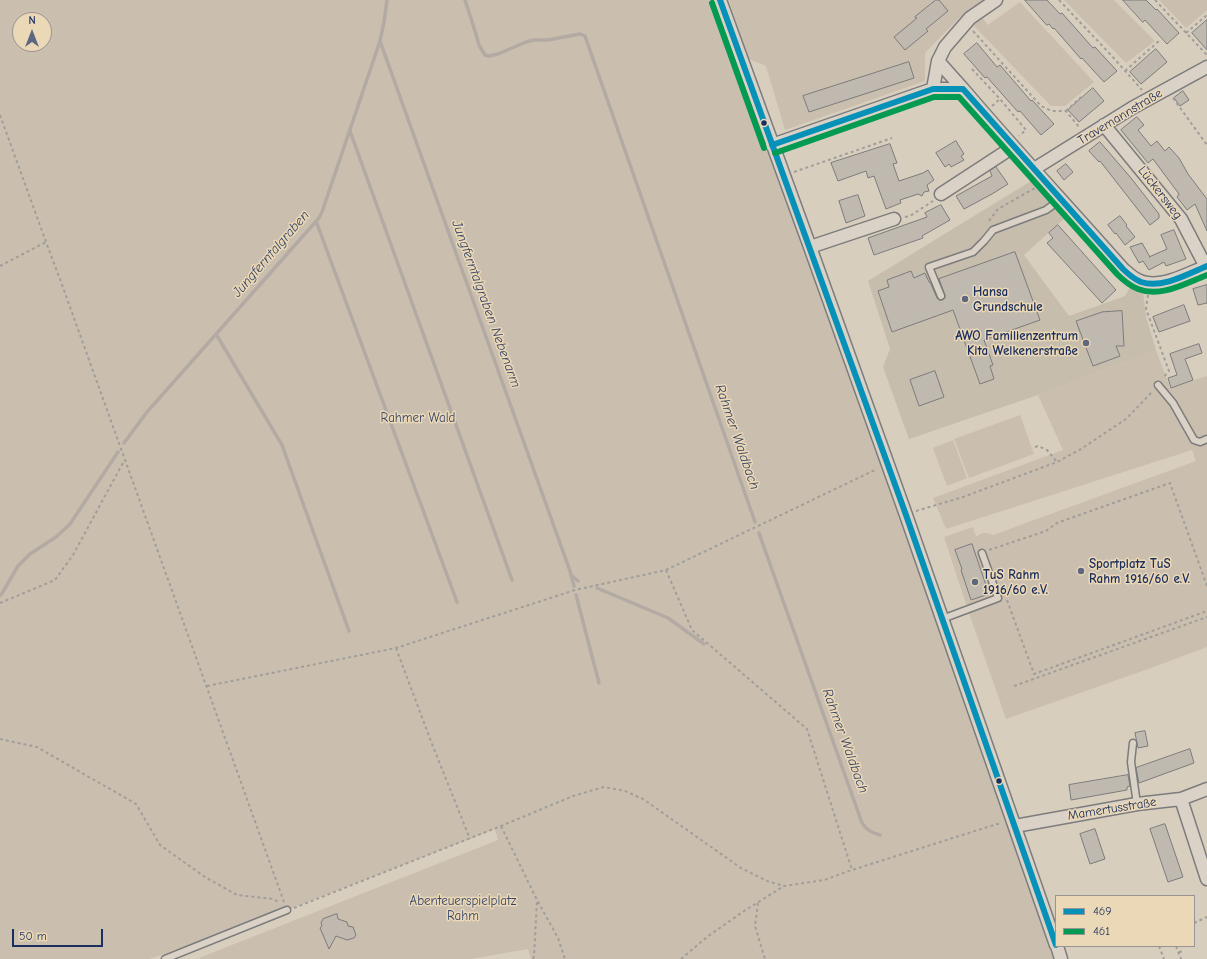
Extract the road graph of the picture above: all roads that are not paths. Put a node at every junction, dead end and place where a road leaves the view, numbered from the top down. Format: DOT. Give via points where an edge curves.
graph roads {
  1 [pos="720,0"];
  2 [pos="996,0"];
  3 [pos="938,61"];
  4 [pos="1207,67"];
  5 [pos="933,89"];
  6 [pos="963,89"];
  7 [pos="1104,125"];
  8 [pos="772,145"];
  9 [pos="1012,145"];
  10 [pos="1034,169"];
  11 [pos="941,194"];
  12 [pos="1061,199"];
  13 [pos="894,219"];
  14 [pos="810,247"];
  15 [pos="1206,267"];
  16 [pos="941,296"];
  17 [pos="1158,385"];
  18 [pos="1207,439"];
  19 [pos="982,553"];
  20 [pos="942,619"];
  21 [pos="1132,743"];
  22 [pos="1207,789"];
  23 [pos="1181,799"];
  24 [pos="1137,804"];
  25 [pos="1015,826"];
  26 [pos="1207,877"];
  27 [pos="287,910"];
  28 [pos="1055,942"];
  29 [pos="1057,947"];
  30 [pos="165,959"];
  31 [pos="1061,959"];
  1 -- 8 [label="street"];
  2 -- 3 [label="street" via="966,22"];
  3 -- 5 [label="street"];
  3 -- 6 [label="street"];
  4 -- 7 [label="street, Travemannstraße"];
  5 -- 6 [label="street"];
  5 -- 8 [label="street"];
  6 -- 9 [label="street"];
  7 -- 10 [label="street, Travemannstraße"];
  7 -- 15 [label="street, Lückersweg" via="1181,219"];
  8 -- 14 [label="street"];
  9 -- 10 [label="street"];
  9 -- 11 [label="street"];
  10 -- 12 [label="street"];
  12 -- 15 [label="street" via="1122,269 1139,281 1157,284"];
  12 -- 16 [label="lane" via="1046,210 992,230 973,252 929,267"];
  13 -- 14 [label="street"];
  14 -- 20 [label="street"];
  17 -- 18 [label="lane" via="1173,403 1194,440 1200,442"];
  19 -- 20 [label="lane" via="998,598"];
  20 -- 25 [label="street"];
  21 -- 24 [label="lane" via="1131,762"];
  22 -- 23 [label="street, Mamertusstraße"];
  23 -- 24 [label="street, Mamertusstraße"];
  23 -- 26 [label="street"];
  24 -- 25 [label="street, Mamertusstraße"];
  25 -- 28 [label="street"];
  27 -- 30 [label="lane"];
  29 -- 31 [label="street"];
}
